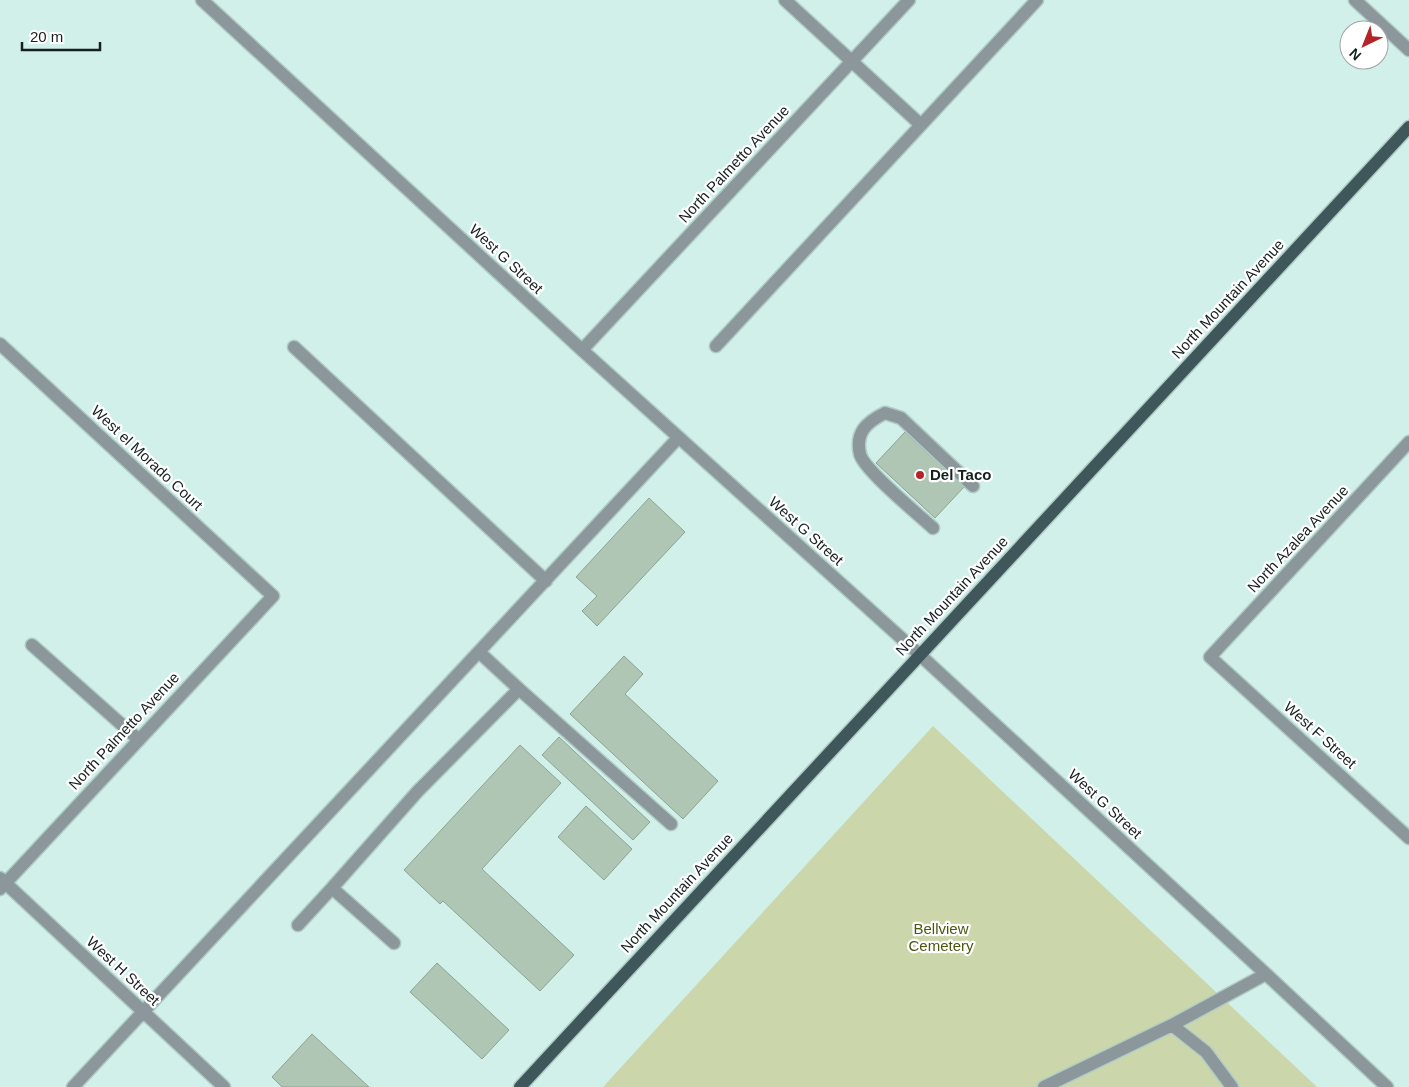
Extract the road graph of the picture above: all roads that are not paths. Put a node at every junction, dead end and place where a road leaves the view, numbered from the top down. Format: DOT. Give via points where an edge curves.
graph roads {
  1 [pos="202,0"];
  2 [pos="785,0"];
  3 [pos="909,0"];
  4 [pos="1037,0"];
  5 [pos="1355,0"];
  6 [pos="1409,50"];
  7 [pos="852,62"];
  8 [pos="921,125"];
  9 [pos="1409,127"];
  10 [pos="0,344"];
  11 [pos="716,346"];
  12 [pos="294,347"];
  13 [pos="582,350"];
  14 [pos="678,438"];
  15 [pos="1409,442"];
  16 [pos="973,486"];
  17 [pos="933,528"];
  18 [pos="546,580"];
  19 [pos="273,596"];
  20 [pos="32,645"];
  21 [pos="479,652"];
  22 [pos="920,655"];
  23 [pos="1210,657"];
  24 [pos="519,689"];
  25 [pos="139,740"];
  26 [pos="671,824"];
  27 [pos="1409,838"];
  28 [pos="2,883"];
  29 [pos="332,888"];
  30 [pos="298,925"];
  31 [pos="394,943"];
  32 [pos="1266,974"];
  33 [pos="142,1011"];
  34 [pos="1172,1025"];
  35 [pos="73,1087"];
  36 [pos="224,1087"];
  37 [pos="520,1087"];
  38 [pos="1044,1087"];
  39 [pos="1232,1087"];
  40 [pos="1387,1087"];
  1 -- 13 [label="street, West G Street"];
  2 -- 7 [label="street"];
  3 -- 7 [label="street, North Palmetto Avenue"];
  4 -- 8 [label="street"];
  5 -- 6 [label="street"];
  7 -- 8 [label="street"];
  7 -- 13 [label="street, North Palmetto Avenue"];
  8 -- 11 [label="street"];
  9 -- 22 [label="main road, North Mountain Avenue"];
  10 -- 19 [label="street, West el Morado Court"];
  12 -- 18 [label="street"];
  13 -- 14 [label="street, West G Street"];
  14 -- 18 [label="street"];
  14 -- 22 [label="street, West G Street"];
  15 -- 23 [label="street, North Azalea Avenue"];
  16 -- 17 [label="street" via="901,418 885,413 871,420 860,434 860,456 878,478"];
  18 -- 21 [label="street"];
  19 -- 25 [label="street, North Palmetto Avenue"];
  20 -- 25 [label="street"];
  21 -- 24 [label="street"];
  21 -- 33 [label="street"];
  22 -- 32 [label="street, West G Street"];
  22 -- 37 [label="main road, North Mountain Avenue"];
  23 -- 27 [label="street, West F Street"];
  24 -- 26 [label="street"];
  24 -- 29 [label="street" via="418,791"];
  25 -- 28 [label="street, North Palmetto Avenue"];
  28 -- 33 [label="street, West H Street"];
  29 -- 30 [label="street"];
  29 -- 31 [label="street"];
  32 -- 34 [label="street"];
  32 -- 40 [label="street, West G Street"];
  33 -- 35 [label="street"];
  33 -- 36 [label="street, West H Street"];
  34 -- 38 [label="street"];
  34 -- 39 [label="street" via="1206,1052"];
}
